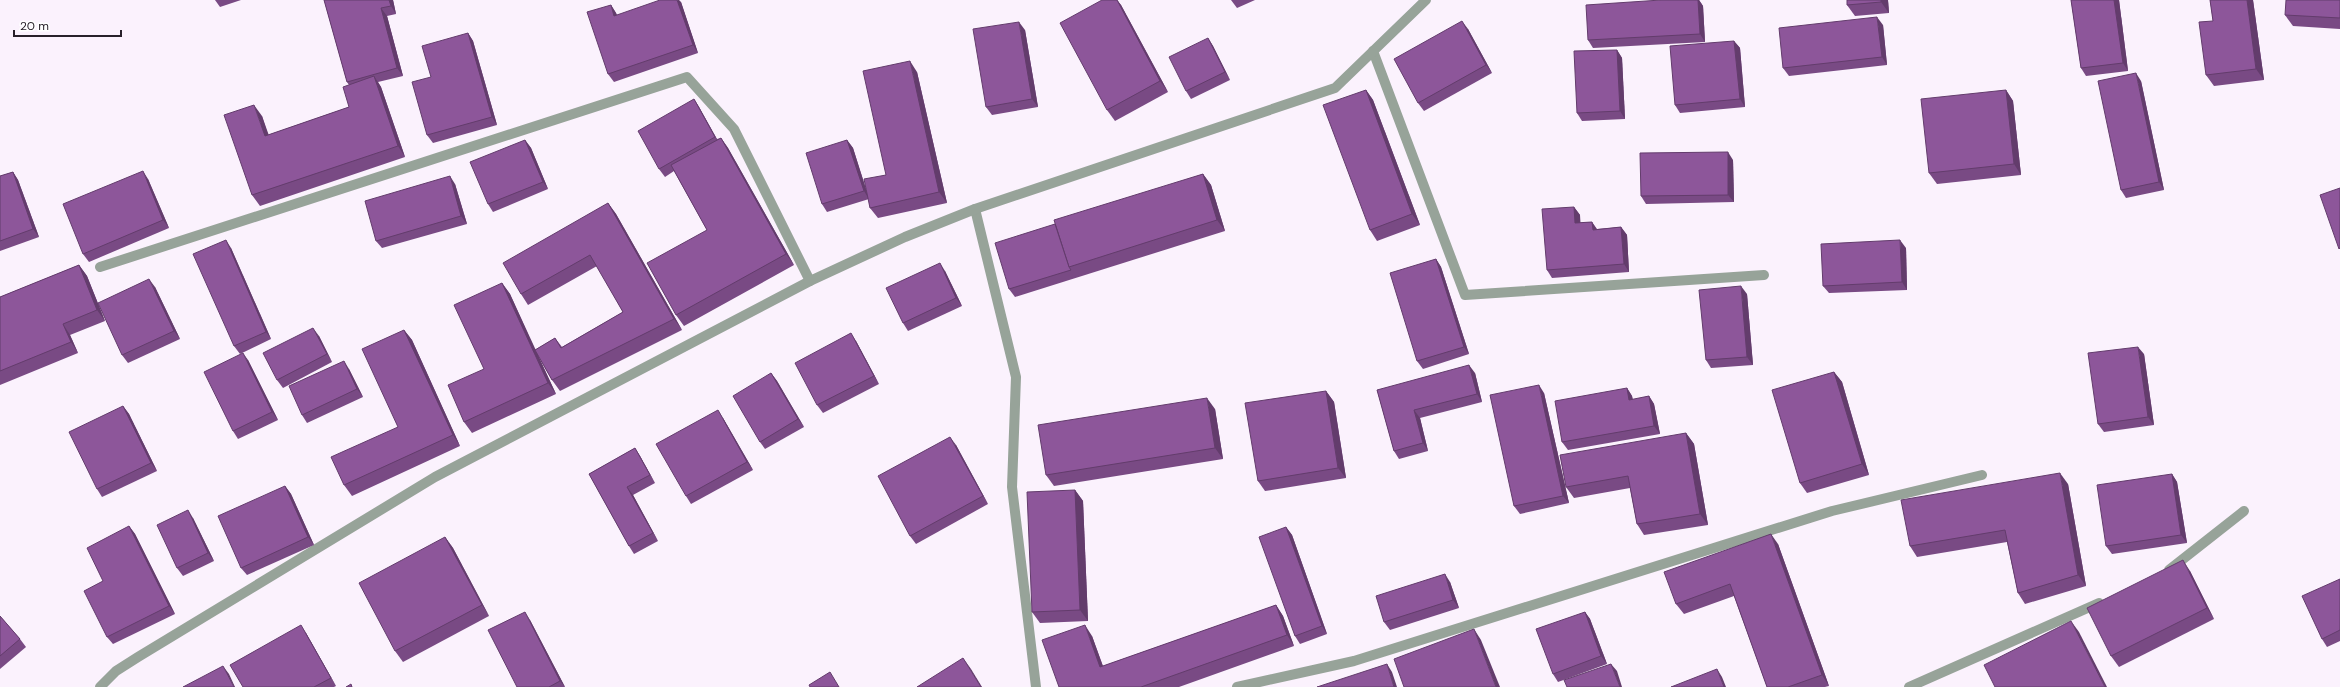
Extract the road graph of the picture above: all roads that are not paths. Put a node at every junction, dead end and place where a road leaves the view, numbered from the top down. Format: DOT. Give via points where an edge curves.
graph roads {
  1 [pos="1426,0"];
  2 [pos="1373,51"];
  3 [pos="975,209"];
  4 [pos="100,267"];
  5 [pos="1764,275"];
  6 [pos="810,281"];
  7 [pos="1982,475"];
  8 [pos="2244,511"];
  9 [pos="2157,577"];
  10 [pos="2106,600"];
  11 [pos="100,687"];
  12 [pos="1036,687"];
  13 [pos="1238,687"];
  14 [pos="1909,687"];
  1 -- 2 [label="street"];
  2 -- 3 [label="street" via="1335,88"];
  2 -- 5 [label="street" via="1465,295"];
  3 -- 6 [label="street" via="905,237"];
  3 -- 12 [label="street" via="1016,377 1012,487"];
  4 -- 6 [label="street" via="687,77 734,129"];
  6 -- 11 [label="street" via="435,477 138,657 116,671"];
  7 -- 13 [label="street" via="1832,511 1354,661"];
  8 -- 9 [label="street"];
  10 -- 14 [label="street"];
}
